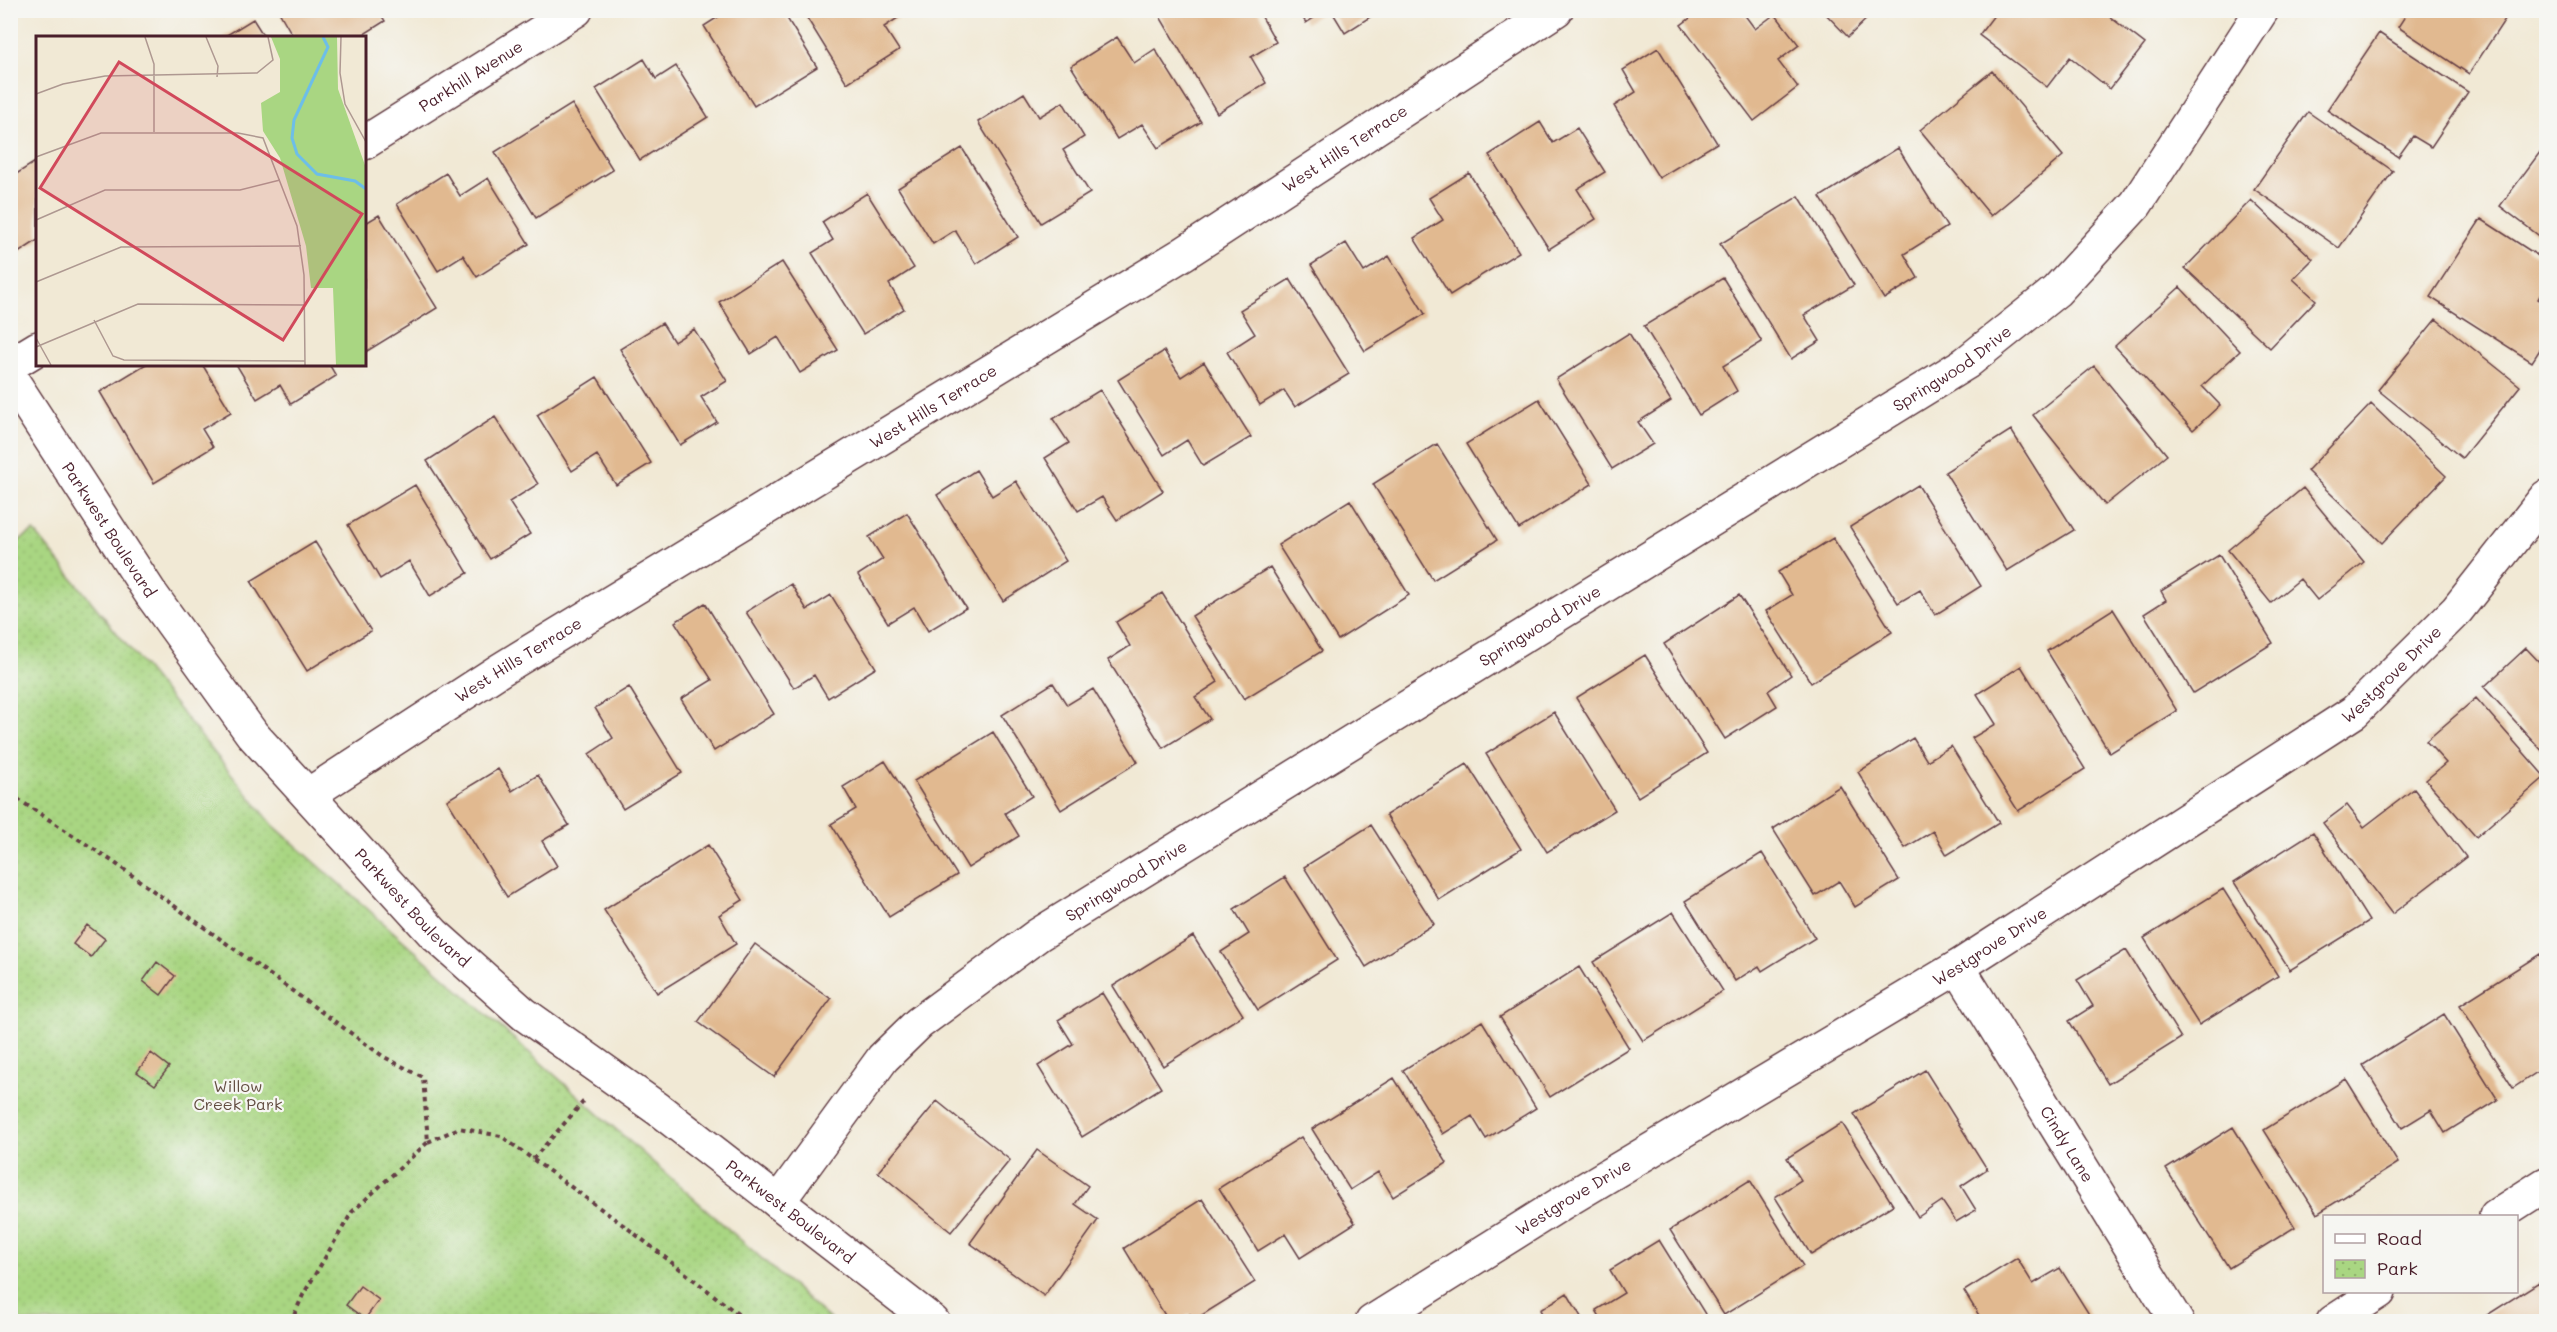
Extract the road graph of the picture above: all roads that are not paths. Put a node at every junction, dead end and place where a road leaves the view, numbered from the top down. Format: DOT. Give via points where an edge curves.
graph roads {
  1 [pos="576,10"];
  2 [pos="1556,10"];
  3 [pos="2262,10"];
  4 [pos="366,142"];
  5 [pos="36,349"];
  6 [pos="10,365"];
  7 [pos="10,377"];
  8 [pos="2547,497"];
  9 [pos="308,795"];
  10 [pos="1958,966"];
  11 [pos="2547,1184"];
  12 [pos="778,1202"];
  13 [pos="2498,1215"];
  14 [pos="2377,1293"];
  15 [pos="933,1322"];
  16 [pos="1372,1322"];
  17 [pos="2177,1322"];
  18 [pos="2332,1322"];
  1 -- 4 [label="street, Parkhill Avenue"];
  2 -- 9 [label="street, West Hills Terrace" via="1183,254 510,664"];
  3 -- 12 [label="street, Springwood Drive" via="2136,204 2056,291 1966,363 1038,935 919,1023 883,1058"];
  5 -- 6 [label="street"];
  7 -- 9 [label="street, Parkwest Boulevard" via="151,594 252,734"];
  8 -- 10 [label="street, Westgrove Drive" via="2457,610 2354,712"];
  9 -- 12 [label="street, Parkwest Boulevard" via="434,934 524,1014 658,1109"];
  10 -- 16 [label="street, Westgrove Drive" via="1562,1203"];
  10 -- 17 [label="street, Cindy Lane"];
  11 -- 13 [label="street"];
  12 -- 15 [label="street, Parkwest Boulevard"];
  14 -- 18 [label="street"];
}
